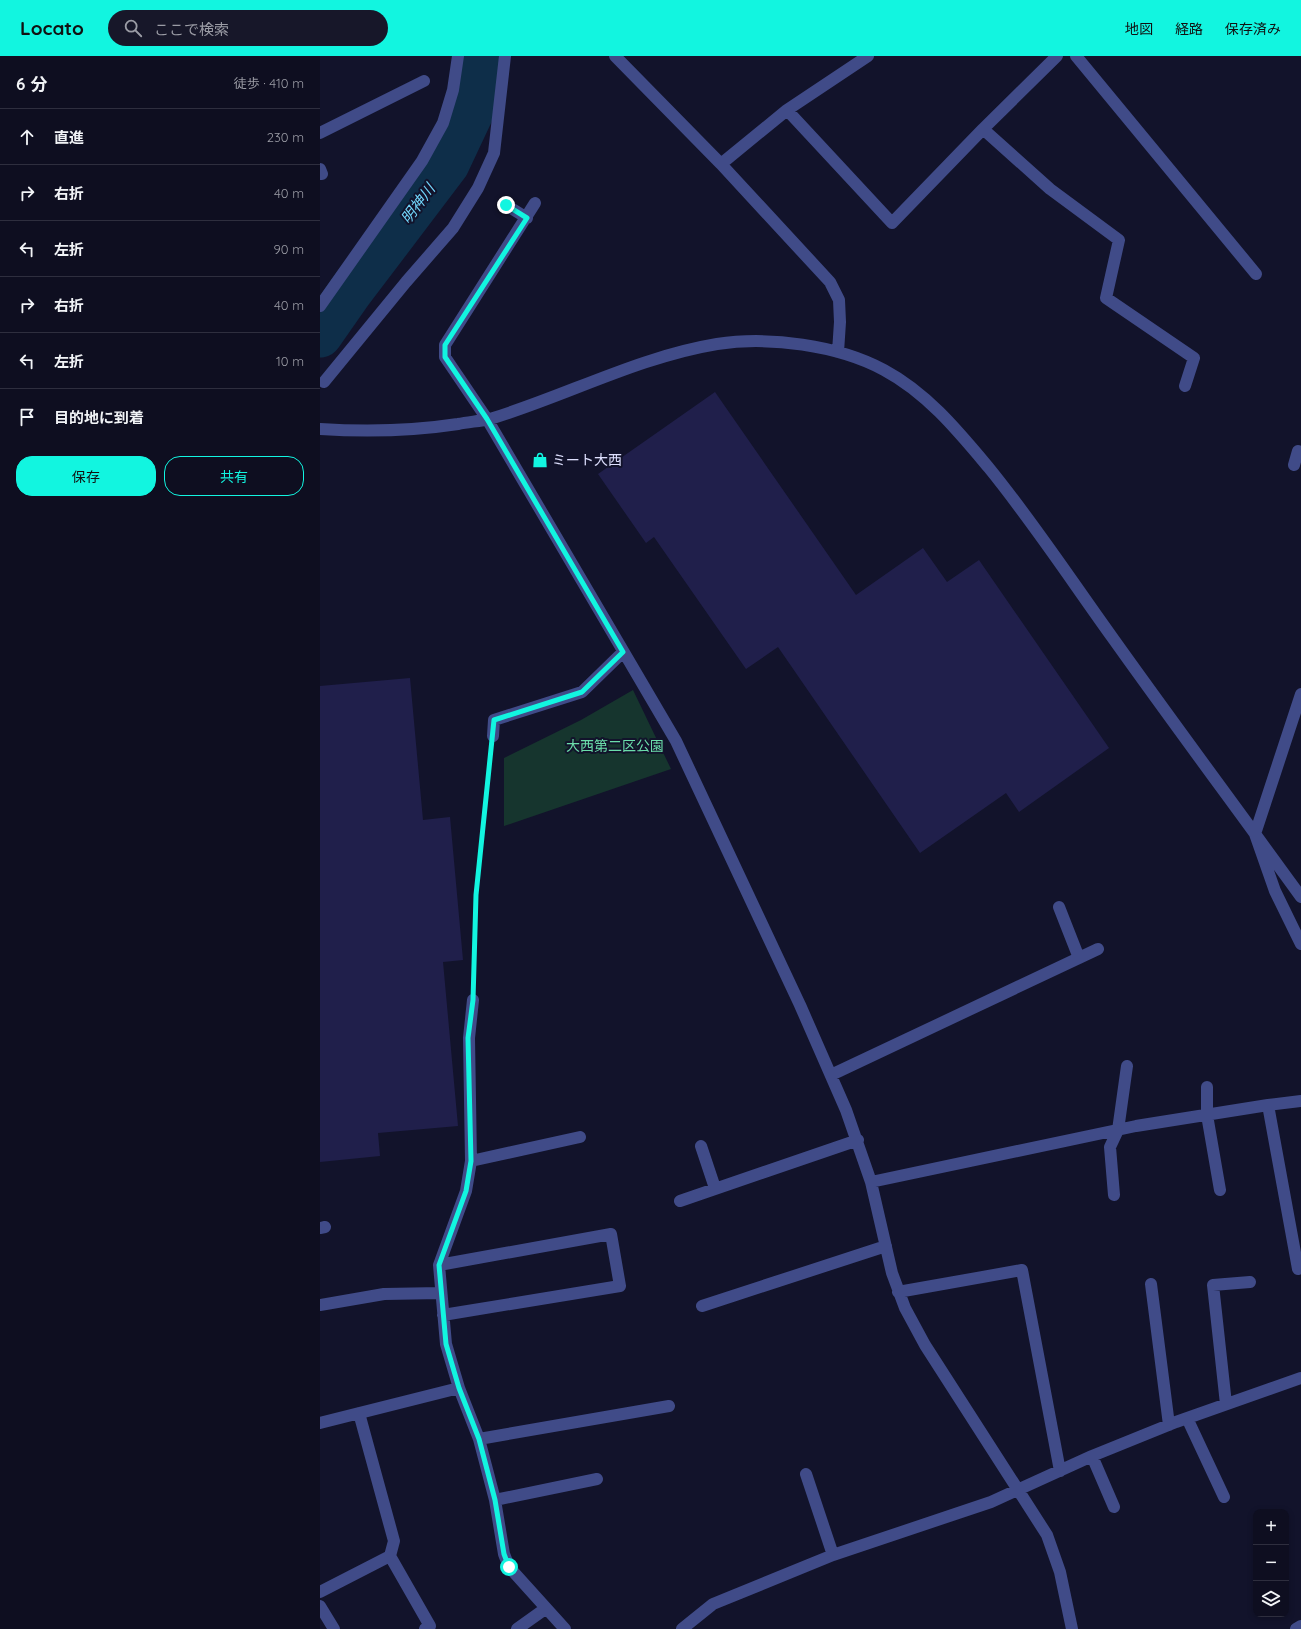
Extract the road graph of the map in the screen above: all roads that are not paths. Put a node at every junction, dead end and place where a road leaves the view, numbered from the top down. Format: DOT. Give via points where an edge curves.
graph roads {
  1 [pos="458,56"];
  2 [pos="505,56"];
  3 [pos="616,56"];
  4 [pos="868,56"];
  5 [pos="1057,56"];
  6 [pos="1076,56"];
  7 [pos="424,81"];
  8 [pos="787,110"];
  9 [pos="983,129"];
  10 [pos="320,134"];
  11 [pos="721,164"];
  12 [pos="320,169"];
  13 [pos="320,174"];
  14 [pos="536,204"];
  15 [pos="506,205"];
  16 [pos="527,218"];
  17 [pos="1256,274"];
  18 [pos="320,306"];
  19 [pos="838,352"];
  20 [pos="324,382"];
  21 [pos="1185,386"];
  22 [pos="487,419"];
  23 [pos="320,429"];
  24 [pos="1301,452"];
  25 [pos="1294,464"];
  26 [pos="623,652"];
  27 [pos="1301,694"];
  28 [pos="493,736"];
  29 [pos="1255,834"];
  30 [pos="1301,897"];
  31 [pos="1059,907"];
  32 [pos="1301,944"];
  33 [pos="1098,949"];
  34 [pos="1079,958"];
  35 [pos="473,1000"];
  36 [pos="1127,1066"];
  37 [pos="831,1075"];
  38 [pos="1206,1087"];
  39 [pos="1301,1101"];
  40 [pos="1268,1105"];
  41 [pos="1207,1114"];
  42 [pos="1118,1130"];
  43 [pos="580,1137"];
  44 [pos="858,1140"];
  45 [pos="701,1146"];
  46 [pos="471,1161"];
  47 [pos="871,1182"];
  48 [pos="715,1188"];
  49 [pos="1220,1190"];
  50 [pos="1114,1195"];
  51 [pos="680,1201"];
  52 [pos="886,1246"];
  53 [pos="439,1265"];
  54 [pos="1301,1268"];
  55 [pos="1250,1282"];
  56 [pos="1151,1284"];
  57 [pos="898,1292"];
  58 [pos="441,1293"];
  59 [pos="320,1305"];
  60 [pos="702,1306"];
  61 [pos="443,1315"];
  62 [pos="1301,1378"];
  63 [pos="459,1388"];
  64 [pos="1226,1404"];
  65 [pos="669,1406"];
  66 [pos="359,1413"];
  67 [pos="1187,1418"];
  68 [pos="320,1423"];
  69 [pos="1169,1425"];
  70 [pos="479,1439"];
  71 [pos="1092,1456"];
  72 [pos="1060,1471"];
  73 [pos="806,1474"];
  74 [pos="597,1479"];
  75 [pos="1017,1490"];
  76 [pos="1224,1497"];
  77 [pos="495,1500"];
  78 [pos="1114,1507"];
  79 [pos="833,1555"];
  80 [pos="390,1556"];
  81 [pos="320,1592"];
  82 [pos="320,1606"];
  83 [pos="546,1610"];
  84 [pos="1301,1626"];
  85 [pos="334,1629"];
  86 [pos="425,1629"];
  87 [pos="517,1629"];
  88 [pos="564,1629"];
  89 [pos="682,1629"];
  90 [pos="1072,1629"];
  91 [pos="1296,1629"];
  1 -- 18 [label="street" via="454,90 445,116 426,155"];
  2 -- 20 [label="street" via="494,153 478,188 453,228"];
  3 -- 11 [label="street"];
  4 -- 8 [label="street"];
  5 -- 9 [label="street"];
  6 -- 17 [label="street"];
  7 -- 10 [label="street"];
  8 -- 9 [label="street" via="892,223"];
  8 -- 11 [label="street"];
  9 -- 21 [label="street" via="1050,189 1118,240 1106,298 1194,358"];
  11 -- 19 [label="street" via="830,282 839,300"];
  12 -- 13 [label="street"];
  14 -- 16 [label="street"];
  15 -- 16 [label="street"];
  16 -- 22 [label="street" via="445,345 445,357"];
  19 -- 22 [label="street" via="807,345 764,341 719,344 668,355"];
  19 -- 29 [label="street" via="883,369 922,395 959,432 1012,498"];
  22 -- 23 [label="street" via="396,431 357,432"];
  22 -- 26 [label="street"];
  24 -- 25 [label="street" via="1298,451"];
  26 -- 28 [label="street" via="582,692 494,720"];
  26 -- 37 [label="street" via="676,741"];
  27 -- 29 [label="street"];
  29 -- 30 [label="street"];
  29 -- 32 [label="street" via="1274,891"];
  31 -- 34 [label="street"];
  33 -- 34 [label="street"];
  34 -- 37 [label="street"];
  35 -- 46 [label="street" via="468,1038"];
  36 -- 42 [label="street"];
  37 -- 44 [label="street"];
  38 -- 41 [label="street"];
  39 -- 40 [label="street"];
  40 -- 41 [label="street"];
  40 -- 54 [label="street" via="1298,1269"];
  41 -- 42 [label="street"];
  41 -- 49 [label="street"];
  42 -- 47 [label="street"];
  42 -- 50 [label="street" via="1110,1147"];
  43 -- 46 [label="street"];
  44 -- 47 [label="street"];
  44 -- 48 [label="street"];
  45 -- 48 [label="street"];
  46 -- 53 [label="street" via="466,1191"];
  47 -- 52 [label="street"];
  48 -- 51 [label="street"];
  52 -- 57 [label="street"];
  52 -- 60 [label="street"];
  53 -- 58 [label="street"];
  53 -- 61 [label="street" via="611,1234 620,1286"];
  55 -- 64 [label="street" via="1213,1285"];
  56 -- 69 [label="street"];
  57 -- 72 [label="street" via="1022,1270"];
  57 -- 75 [label="street" via="926,1345"];
  58 -- 59 [label="street" via="384,1294"];
  58 -- 61 [label="street"];
  61 -- 63 [label="street" via="446,1344"];
  62 -- 64 [label="street"];
  63 -- 66 [label="street"];
  63 -- 70 [label="street"];
  64 -- 67 [label="street"];
  65 -- 70 [label="street"];
  66 -- 68 [label="street"];
  66 -- 80 [label="street" via="394,1541"];
  67 -- 69 [label="street"];
  67 -- 76 [label="street"];
  69 -- 71 [label="street"];
  70 -- 77 [label="street"];
  71 -- 72 [label="street"];
  71 -- 78 [label="street"];
  72 -- 75 [label="street"];
  73 -- 79 [label="street"];
  74 -- 77 [label="street"];
  75 -- 79 [label="street" via="991,1502"];
  75 -- 90 [label="street" via="1047,1535 1060,1572"];
  77 -- 83 [label="street" via="504,1554 509,1567"];
  79 -- 89 [label="street" via="713,1604"];
  80 -- 81 [label="street"];
  80 -- 86 [label="street" via="430,1626"];
  82 -- 85 [label="street"];
  83 -- 87 [label="street"];
  83 -- 88 [label="street"];
  84 -- 91 [label="street"];
}
